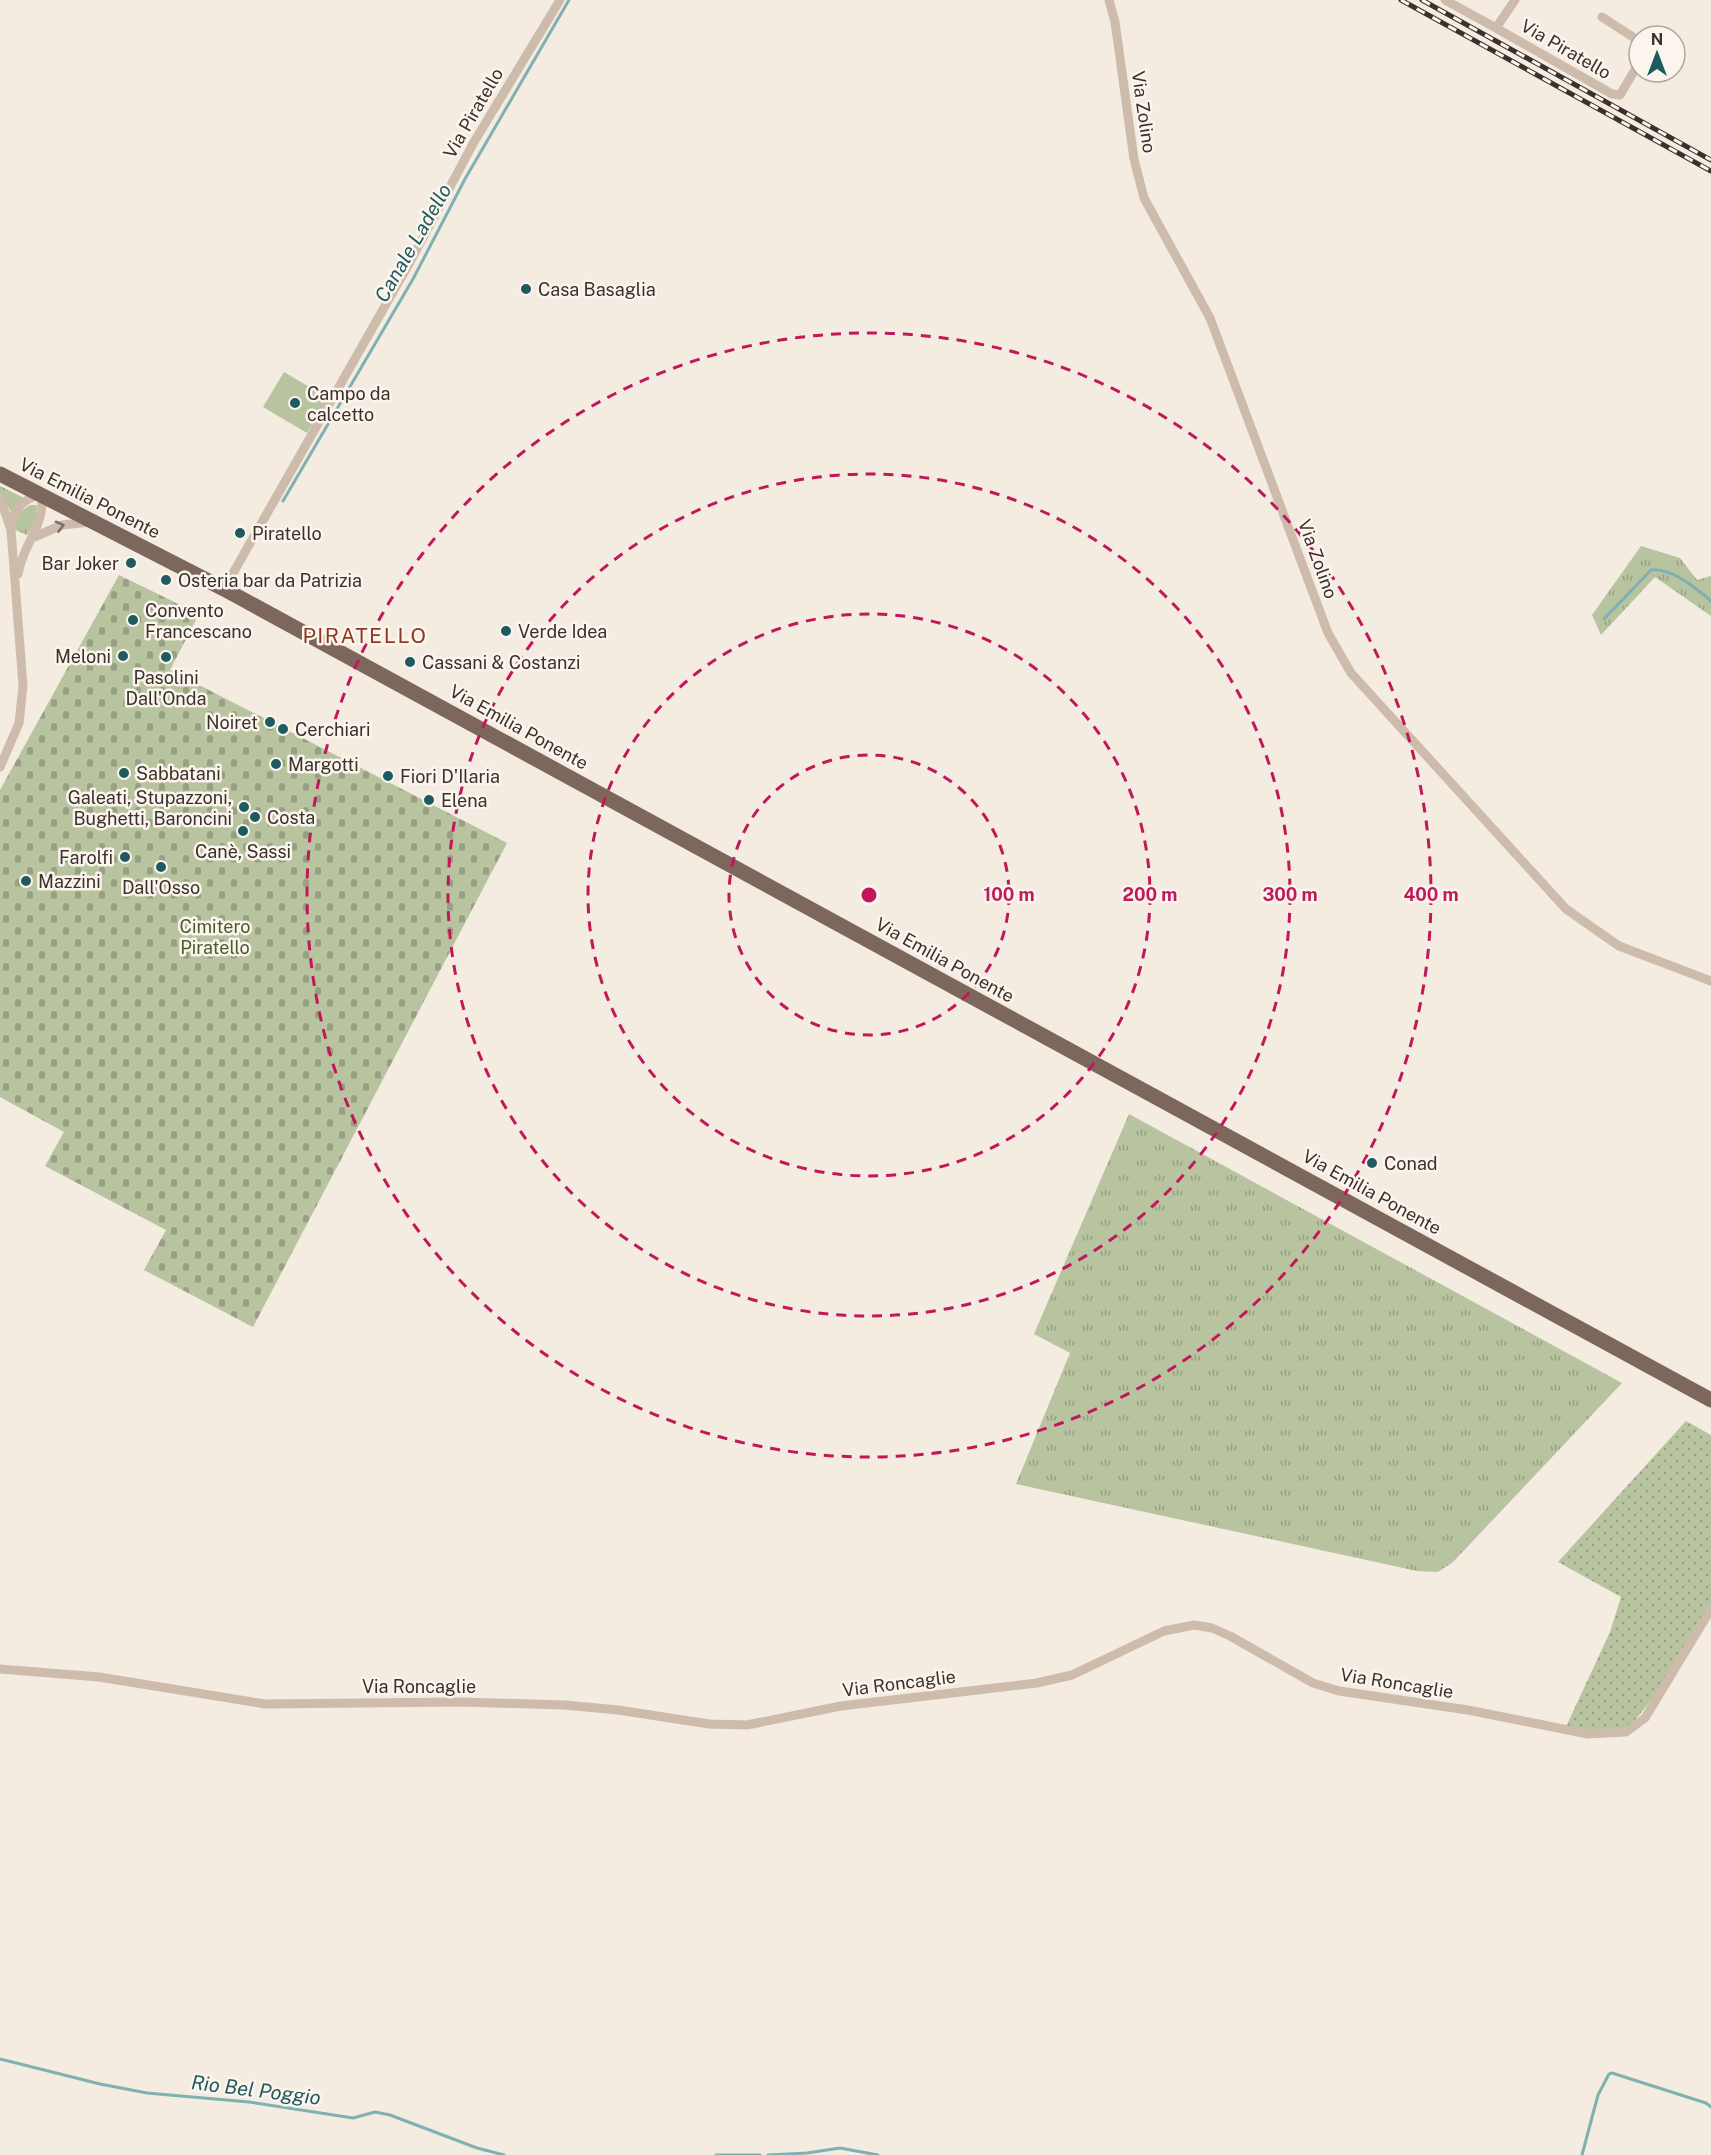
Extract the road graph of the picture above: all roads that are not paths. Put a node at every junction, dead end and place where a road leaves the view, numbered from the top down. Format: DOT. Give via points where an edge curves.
graph roads {
  1 [pos="560,0"];
  2 [pos="1109,0"];
  3 [pos="1445,0"];
  4 [pos="1515,0"];
  5 [pos="1602,17"];
  6 [pos="1496,28"];
  7 [pos="1627,33"];
  8 [pos="1627,83"];
  9 [pos="0,474"];
  10 [pos="40,494"];
  11 [pos="0,498"];
  12 [pos="93,522"];
  13 [pos="11,530"];
  14 [pos="29,539"];
  15 [pos="224,589"];
  16 [pos="16,592"];
  17 [pos="0,767"];
  18 [pos="1711,981"];
  19 [pos="1711,1400"];
  20 [pos="1711,1609"];
  21 [pos="0,1669"];
  1 -- 15 [label="street, Via Piratello" via="474,142"];
  2 -- 18 [label="street, Via Zolino" via="1138,179 1152,213 1210,318 1338,653 1351,673 1566,909 1619,946"];
  3 -- 6 [label="street, Via Piratello"];
  4 -- 6 [label="street, Via Piratello"];
  5 -- 7 [label="street"];
  6 -- 8 [label="street, Via Piratello" via="1612,94 1620,95"];
  9 -- 10 [label="main road, Via Emilia Ponente"];
  10 -- 12 [label="main road, Via Emilia Ponente"];
  10 -- 13 [label="street" via="20,505 13,515"];
  10 -- 14 [label="street" via="43,504 39,523"];
  11 -- 13 [label="street"];
  14 -- 12 [label="street, one-way" via="62,525"];
  12 -- 15 [label="main road, Via Emilia Ponente"];
  13 -- 16 [label="street"];
  14 -- 16 [label="street"];
  15 -- 19 [label="main road, Via Emilia Ponente"];
  16 -- 17 [label="street" via="23,686 19,723"];
  20 -- 21 [label="street, Via Roncaglie" via="1645,1718 1626,1732 1588,1734 1468,1710 1339,1691 1312,1683 1230,1636 1194,1625 1164,1631 1072,1675 1037,1683 841,1706 747,1725 709,1724 565,1705 265,1704 110,1679"];
}
